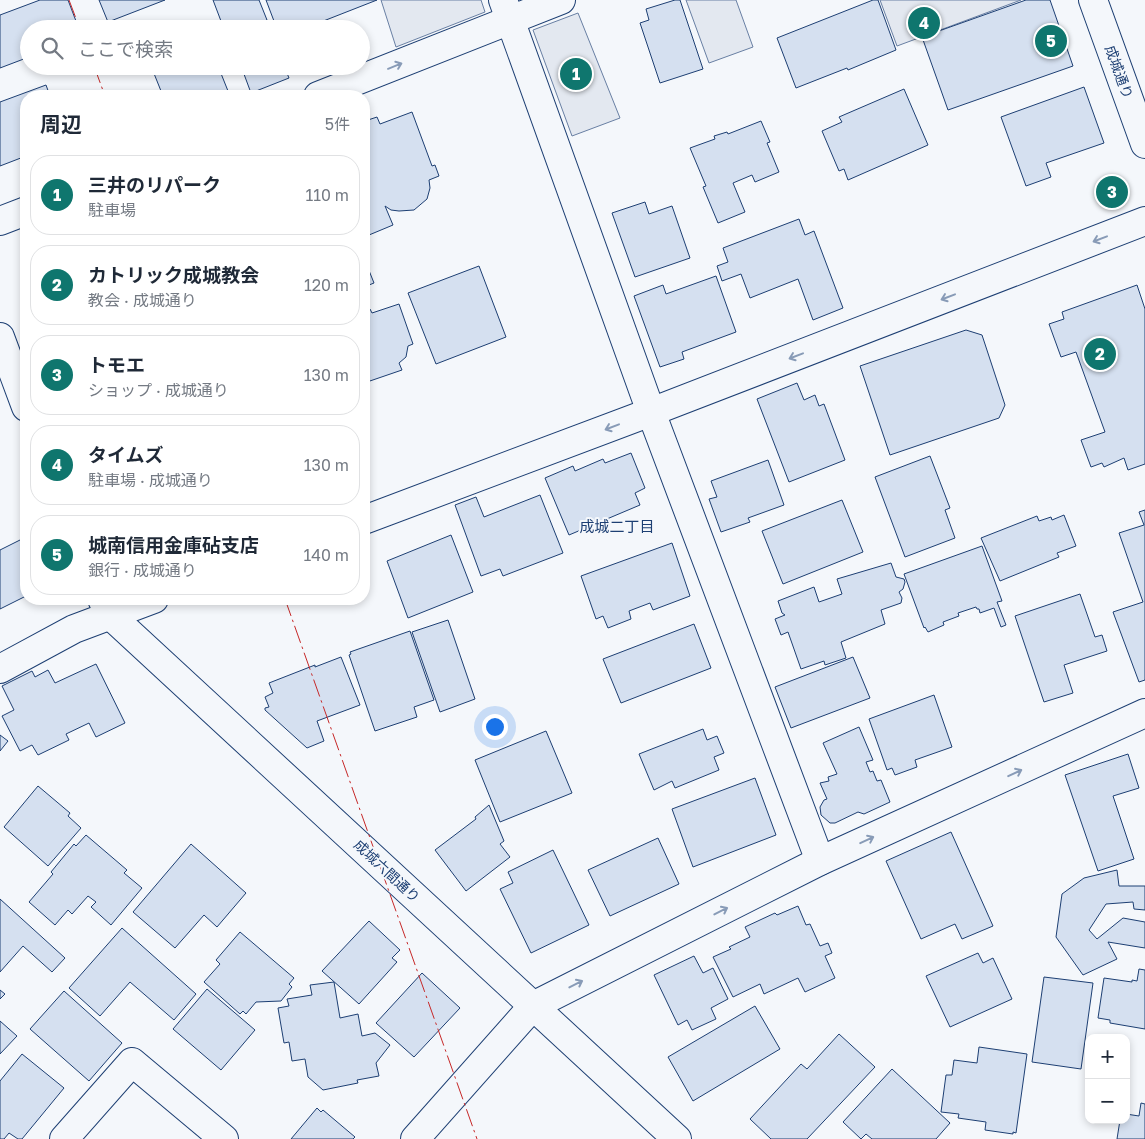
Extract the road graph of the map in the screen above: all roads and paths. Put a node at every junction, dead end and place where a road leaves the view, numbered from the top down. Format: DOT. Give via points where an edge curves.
graph roads {
  1 [pos="561,0"];
  2 [pos="1094,0"];
  3 [pos="507,10"];
  4 [pos="370,72"];
  5 [pos="364,75"];
  6 [pos="331,90"];
  7 [pos="1145,144"];
  8 [pos="20,214"];
  9 [pos="1145,221"];
  10 [pos="0,222"];
  11 [pos="0,337"];
  12 [pos="20,391"];
  13 [pos="651,412"];
  14 [pos="370,518"];
  15 [pos="106,607"];
  16 [pos="0,669"];
  17 [pos="1145,713"];
  18 [pos="820,861"];
  19 [pos="533,1006"];
  20 [pos="64,1139"];
  21 [pos="224,1139"];
  22 [pos="415,1139"];
  23 [pos="677,1139"];
  1 -- 3 [label="street"];
  2 -- 7 [label="street, 成城通り"];
  4 -- 3 [label="street, one-way"];
  3 -- 13 [label="street"];
  6 -- 5 [label="street, one-way"];
  8 -- 10 [label="street"];
  9 -- 13 [label="street, one-way"];
  11 -- 12 [label="street"];
  13 -- 14 [label="street, one-way"];
  13 -- 18 [label="street"];
  15 -- 16 [label="street" via="74,629"];
  15 -- 19 [label="street, 成城六間通り"];
  18 -- 17 [label="street, one-way"];
  19 -- 18 [label="street, one-way"];
  19 -- 22 [label="street"];
  19 -- 23 [label="street, 成城六間通り"];
  20 -- 21 [label="street" via="132,1062"];
}
